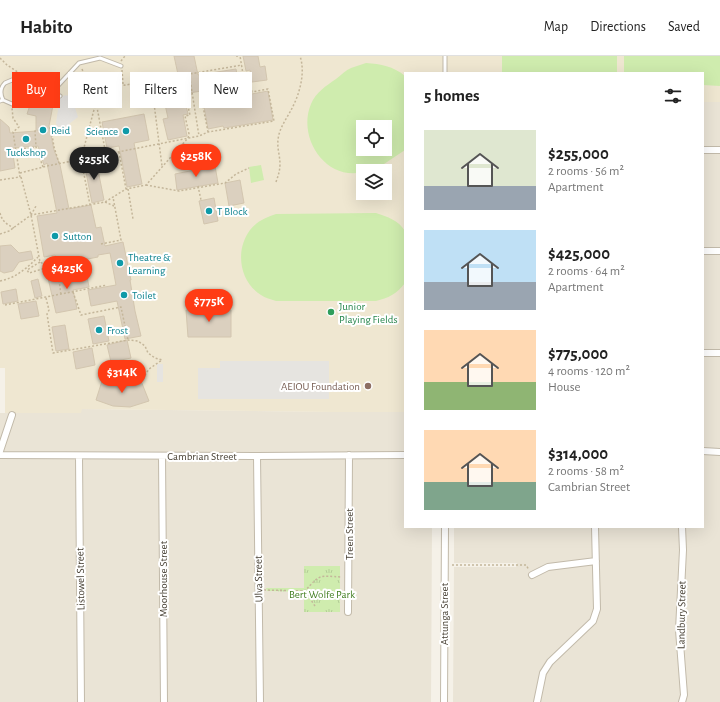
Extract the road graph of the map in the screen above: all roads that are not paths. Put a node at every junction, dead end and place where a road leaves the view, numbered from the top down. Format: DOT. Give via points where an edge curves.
graph roads {
  1 [pos="445,56"];
  2 [pos="121,66"];
  3 [pos="445,72"];
  4 [pos="12,80"];
  5 [pos="60,83"];
  6 [pos="1,87"];
  7 [pos="2,101"];
  8 [pos="12,104"];
  9 [pos="704,150"];
  10 [pos="720,150"];
  11 [pos="704,251"];
  12 [pos="720,251"];
  13 [pos="704,353"];
  14 [pos="720,353"];
  15 [pos="12,415"];
  16 [pos="0,451"];
  17 [pos="704,452"];
  18 [pos="720,452"];
  19 [pos="0,455"];
  20 [pos="349,455"];
  21 [pos="404,455"];
  22 [pos="79,456"];
  23 [pos="162,456"];
  24 [pos="257,456"];
  25 [pos="445,528"];
  26 [pos="596,528"];
  27 [pos="682,528"];
  28 [pos="596,561"];
  29 [pos="532,575"];
  30 [pos="348,612"];
  31 [pos="81,702"];
  32 [pos="164,702"];
  33 [pos="260,702"];
  34 [pos="444,702"];
  35 [pos="537,702"];
  36 [pos="682,702"];
  1 -- 3 [label="lane"];
  2 -- 5 [label="lane" via="100,58 79,62"];
  4 -- 6 [label="lane"];
  6 -- 7 [label="lane"];
  7 -- 8 [label="lane"];
  9 -- 10 [label="street"];
  11 -- 12 [label="street"];
  13 -- 14 [label="street"];
  15 -- 16 [label="street"];
  17 -- 18 [label="street"];
  19 -- 22 [label="street, Cambrian Street"];
  20 -- 21 [label="street, Cambrian Street"];
  20 -- 24 [label="street, Cambrian Street"];
  20 -- 30 [label="street, Treen Street"];
  22 -- 23 [label="street, Cambrian Street"];
  22 -- 31 [label="street, Listowel Street"];
  23 -- 24 [label="street, Cambrian Street"];
  23 -- 32 [label="street, Moorhouse Street"];
  24 -- 33 [label="street, Ulva Street"];
  25 -- 34 [label="street, Attunga Street"];
  26 -- 28 [label="street"];
  27 -- 36 [label="street, Landbury Street" via="679,630 684,695"];
  28 -- 29 [label="street" via="548,567"];
  28 -- 35 [label="street" via="597,609 593,621 550,662 543,673"];
}
